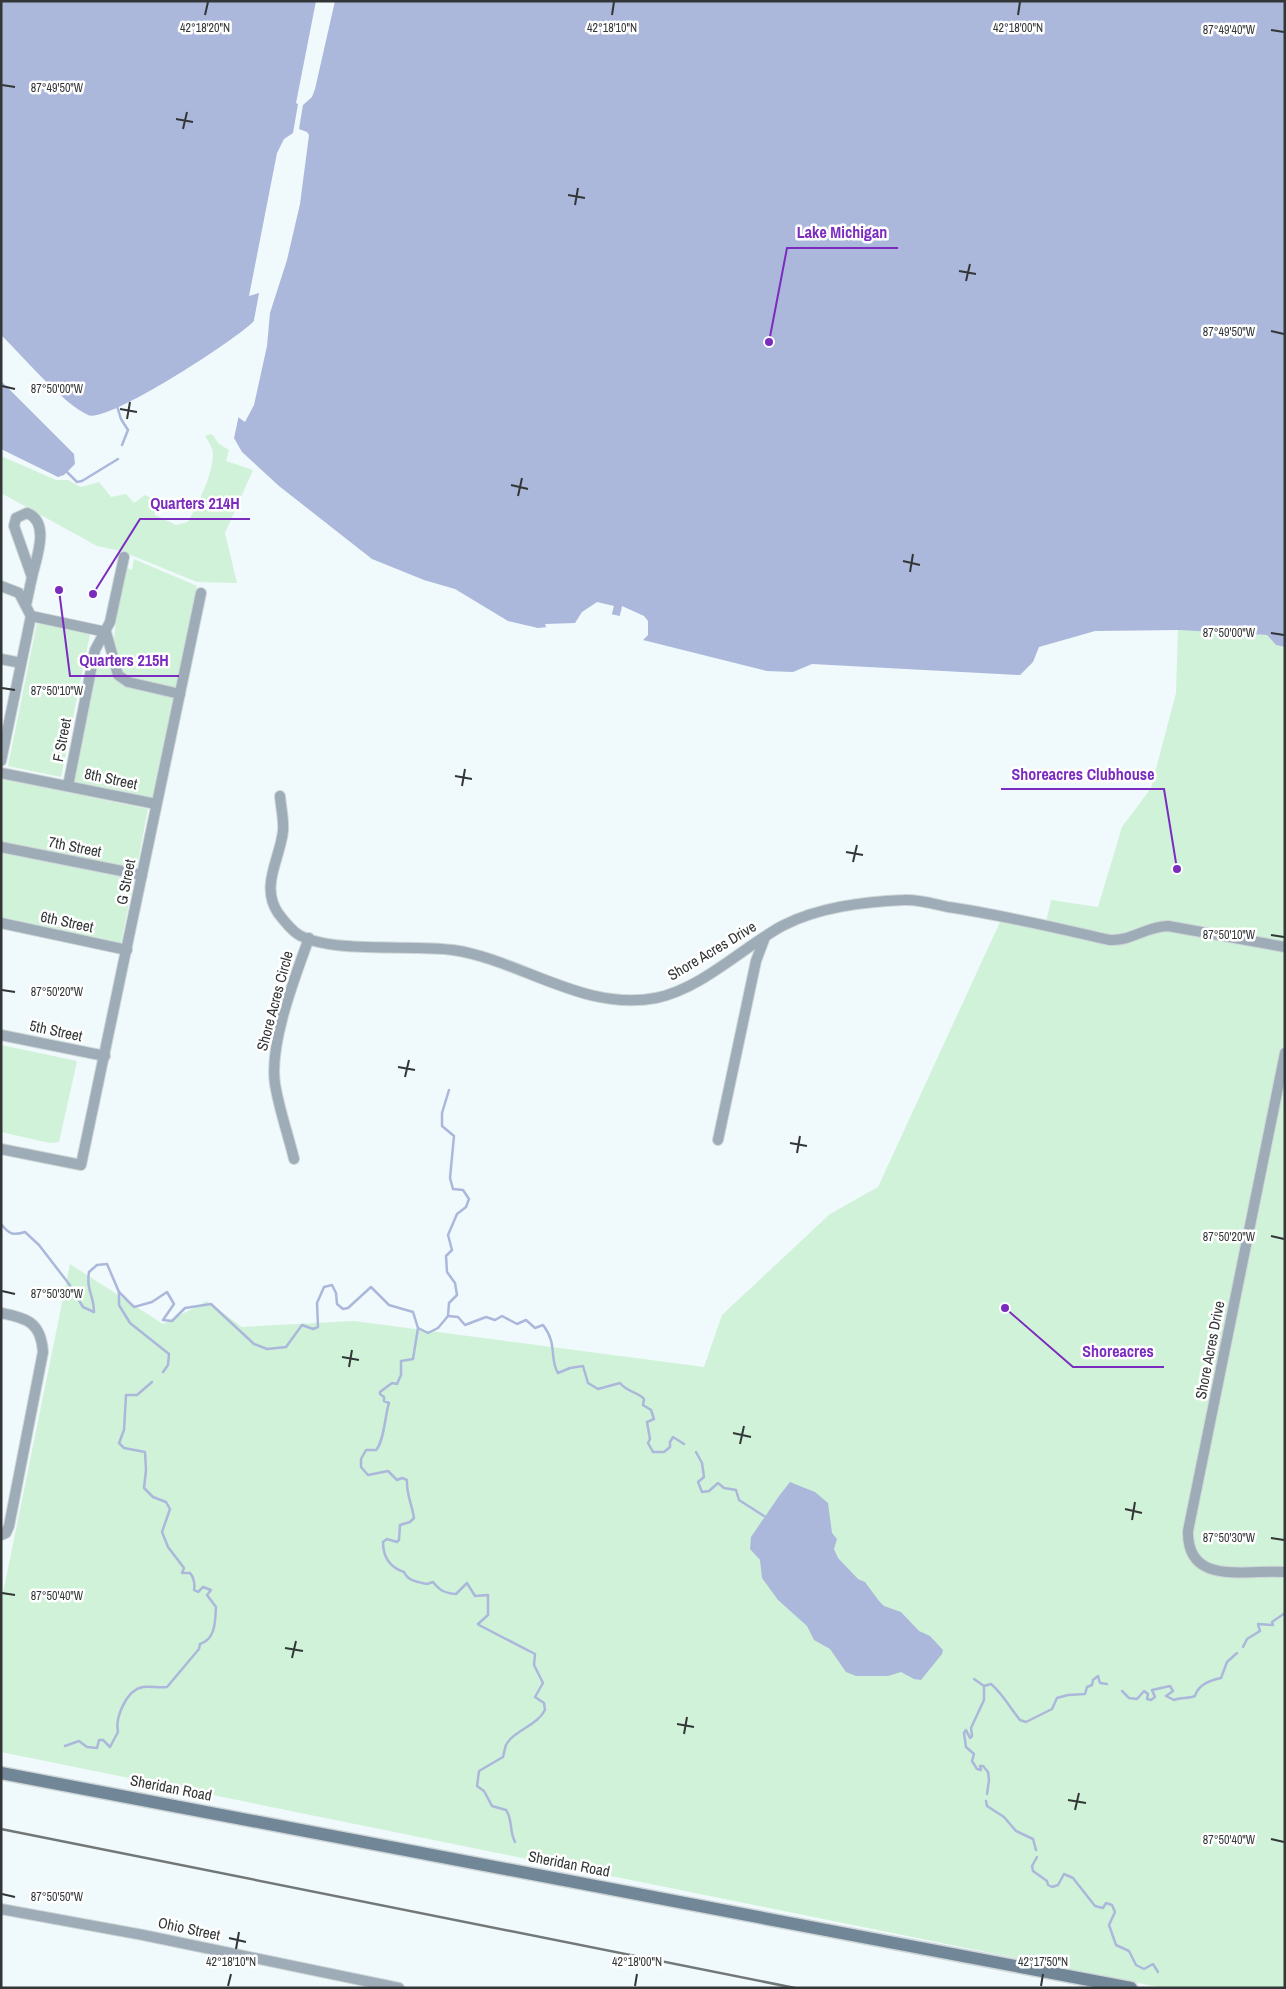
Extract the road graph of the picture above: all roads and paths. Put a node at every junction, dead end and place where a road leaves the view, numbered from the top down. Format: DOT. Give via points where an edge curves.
graph roads {
  1 [pos="124,557"];
  2 [pos="32,578"];
  3 [pos="6,587"];
  4 [pos="200,593"];
  5 [pos="26,605"];
  6 [pos="31,616"];
  7 [pos="106,632"];
  8 [pos="1,659"];
  9 [pos="21,662"];
  10 [pos="180,694"];
  11 [pos="1,761"];
  12 [pos="1,772"];
  13 [pos="68,786"];
  14 [pos="280,796"];
  15 [pos="156,804"];
  16 [pos="1,847"];
  17 [pos="142,875"];
  18 [pos="1,923"];
  19 [pos="765,937"];
  20 [pos="309,938"];
  21 [pos="1285,947"];
  22 [pos="127,950"];
  23 [pos="1,1034"];
  24 [pos="1285,1053"];
  25 [pos="105,1056"];
  26 [pos="718,1140"];
  27 [pos="1,1150"];
  28 [pos="294,1159"];
  29 [pos="1,1313"];
  30 [pos="1,1535"];
  31 [pos="1285,1572"];
  32 [pos="1,1773"];
  33 [pos="1,1909"];
  34 [pos="384,1986"];
  35 [pos="399,1988"];
  36 [pos="1131,1988"];
  1 -- 7 [label="street, F Street"];
  2 -- 2 [label="street" via="41,530 36,518 27,513 14,520 14,526"];
  2 -- 3 [label="street"];
  2 -- 5 [label="street"];
  3 -- 5 [label="street" via="19,593"];
  4 -- 10 [label="street, G Street"];
  5 -- 6 [label="street"];
  6 -- 7 [label="street"];
  6 -- 9 [label="street"];
  7 -- 10 [label="street" via="118,675 128,682"];
  7 -- 13 [label="street, F Street" via="95,650"];
  8 -- 9 [label="street"];
  9 -- 11 [label="street"];
  10 -- 15 [label="street, G Street"];
  12 -- 13 [label="street, 8th Street"];
  13 -- 15 [label="street, 8th Street"];
  14 -- 20 [label="street, Shore Acres Drive" via="283,828 273,868 272,896 276,910 286,923 299,935"];
  15 -- 17 [label="street, G Street"];
  16 -- 17 [label="street, 7th Street"];
  17 -- 22 [label="street, G Street"];
  18 -- 22 [label="street, 6th Street"];
  19 -- 20 [label="street, Shore Acres Drive" via="682,989 640,1000 580,992 469,952 345,945"];
  19 -- 21 [label="street, Shore Acres Drive" via="810,914 857,904 905,900 1110,940 1122,940 1154,926 1168,926"];
  19 -- 26 [label="street" via="756,961"];
  20 -- 28 [label="street, Shore Acres Circle" via="290,994 274,1064 275,1084"];
  22 -- 25 [label="street, G Street"];
  23 -- 25 [label="street, 5th Street"];
  24 -- 31 [label="street, Shore Acres Drive" via="1188,1543 1197,1562 1218,1572"];
  25 -- 27 [label="street, G Street" via="81,1166"];
  29 -- 30 [label="street" via="30,1321 41,1335 43,1352 9,1526"];
  32 -- 36 [label="main road, Sheridan Road"];
  33 -- 34 [label="street, Ohio Street" via="142,1934"];
  34 -- 35 [label="street, Ohio Street"];
}
